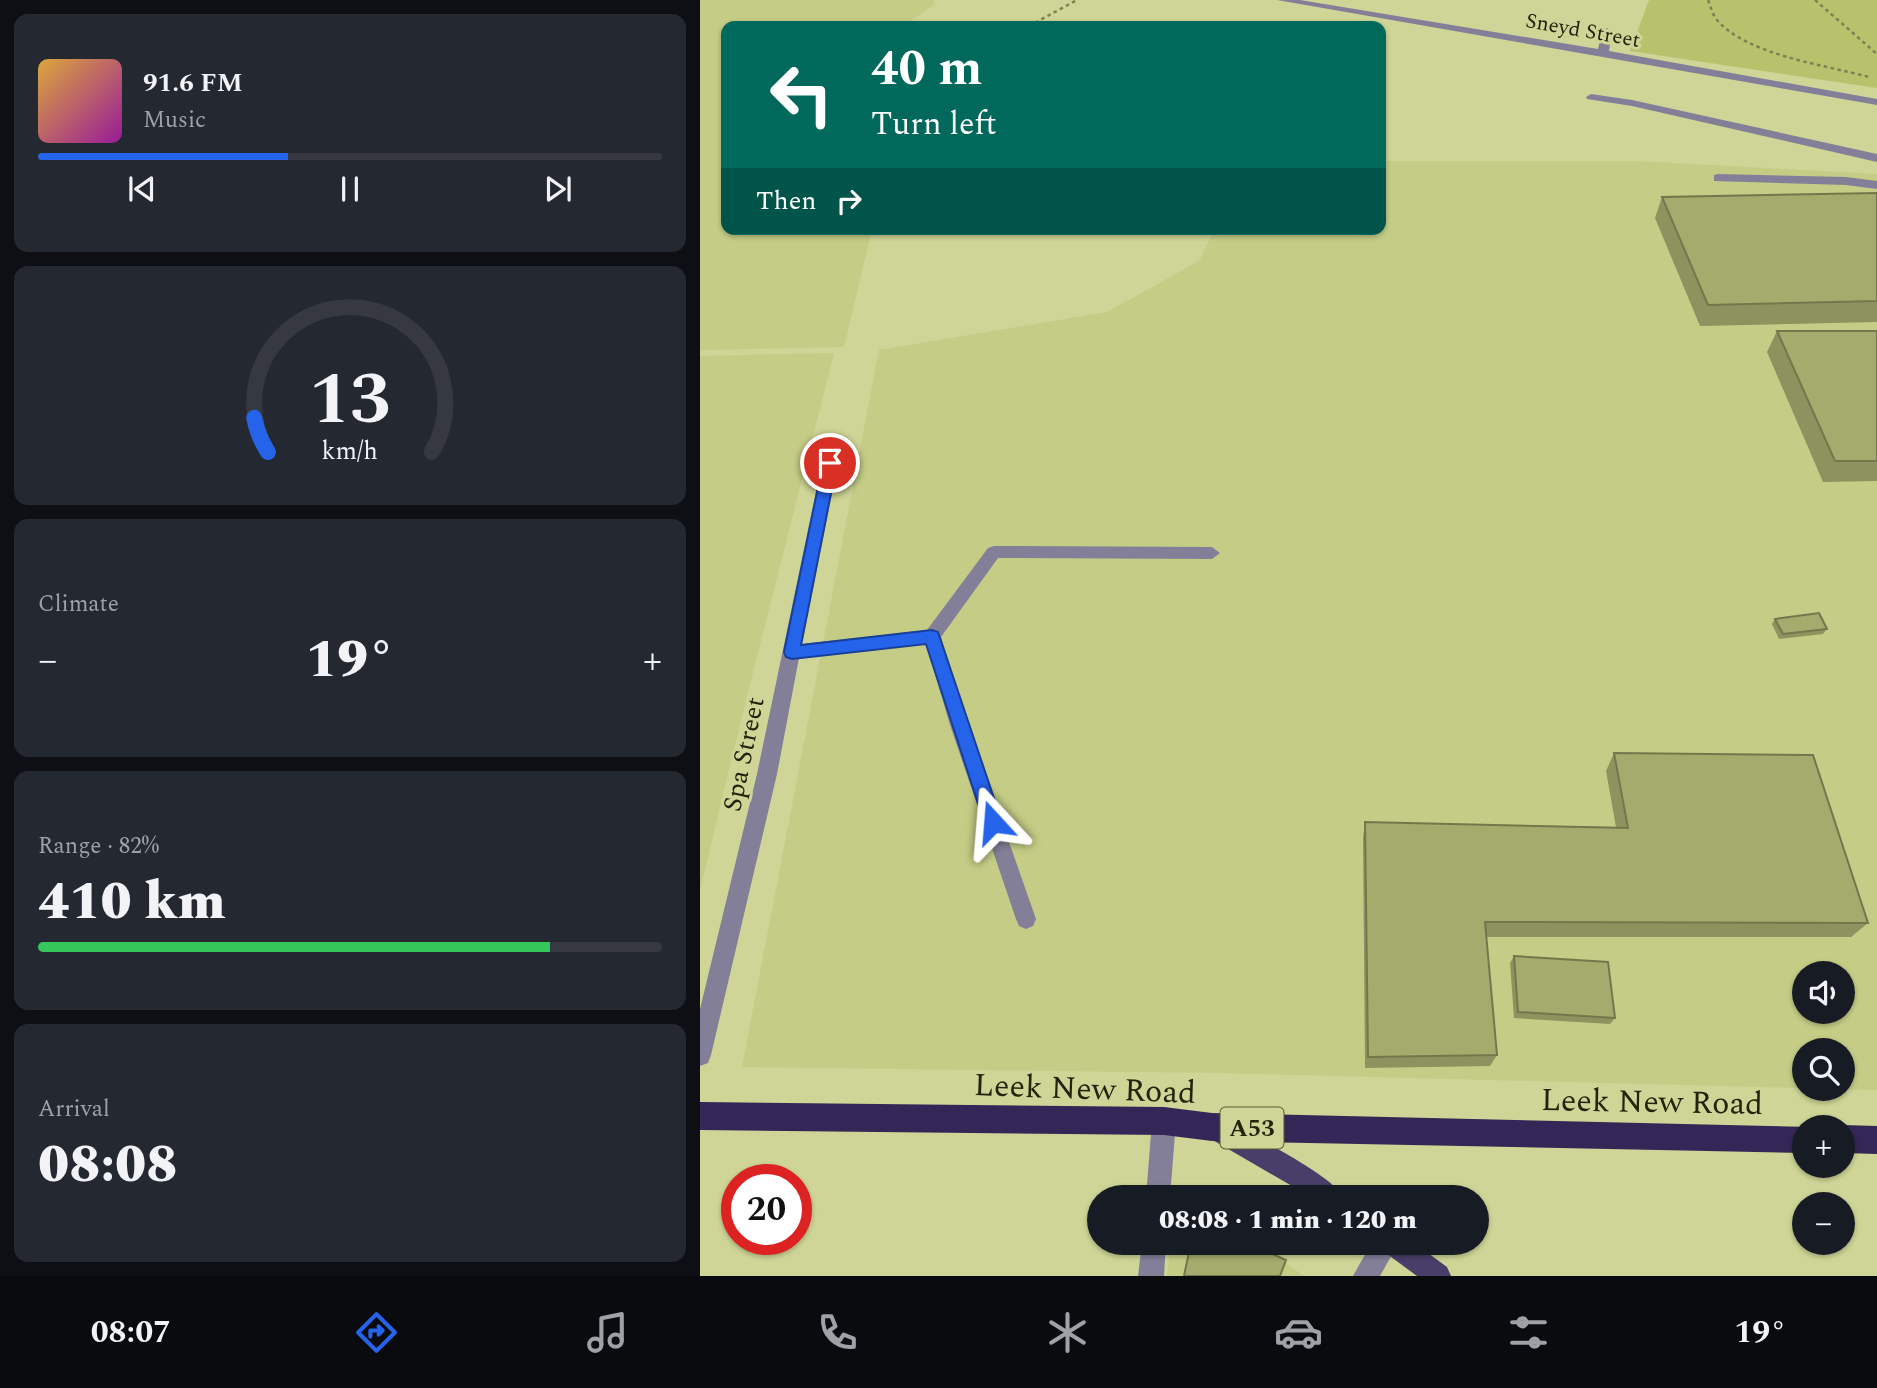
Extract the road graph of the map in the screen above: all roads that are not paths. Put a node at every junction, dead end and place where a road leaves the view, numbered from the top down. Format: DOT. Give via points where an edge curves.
graph roads {
  1 [pos="1282,0"];
  2 [pos="1607,31"];
  3 [pos="1604,53"];
  4 [pos="1591,97"];
  5 [pos="1877,102"];
  6 [pos="1877,159"];
  7 [pos="1718,178"];
  8 [pos="1877,186"];
  9 [pos="830,463"];
  10 [pos="1213,553"];
  11 [pos="932,636"];
  12 [pos="792,652"];
  13 [pos="1026,919"];
  14 [pos="700,1055"];
  15 [pos="700,1116"];
  16 [pos="1164,1122"];
  17 [pos="1212,1127"];
  18 [pos="1792,1139"];
  19 [pos="1855,1139"];
  20 [pos="1877,1140"];
  21 [pos="1159,1185"];
  22 [pos="1315,1185"];
  23 [pos="1153,1255"];
  24 [pos="1380,1255"];
  25 [pos="1408,1255"];
  26 [pos="1151,1276"];
  27 [pos="1366,1276"];
  28 [pos="1438,1276"];
  1 -- 3 [label="street, Sneyd Street"];
  2 -- 3 [label="street"];
  3 -- 5 [label="street, Sneyd Street"];
  4 -- 6 [label="street"];
  7 -- 8 [label="street"];
  9 -- 12 [label="street, Spa Street"];
  10 -- 11 [label="street" via="994,552"];
  11 -- 12 [label="street"];
  11 -- 13 [label="street"];
  12 -- 14 [label="street, Spa Street"];
  15 -- 16 [label="highway, Leek New Road / A53"];
  16 -- 17 [label="highway, Leek New Road / A53"];
  16 -- 21 [label="street"];
  17 -- 18 [label="highway, Leek New Road / A53"];
  17 -- 22 [label="main road"];
  19 -- 20 [label="highway"];
  23 -- 26 [label="street"];
  24 -- 27 [label="street"];
  25 -- 28 [label="main road"];
}
